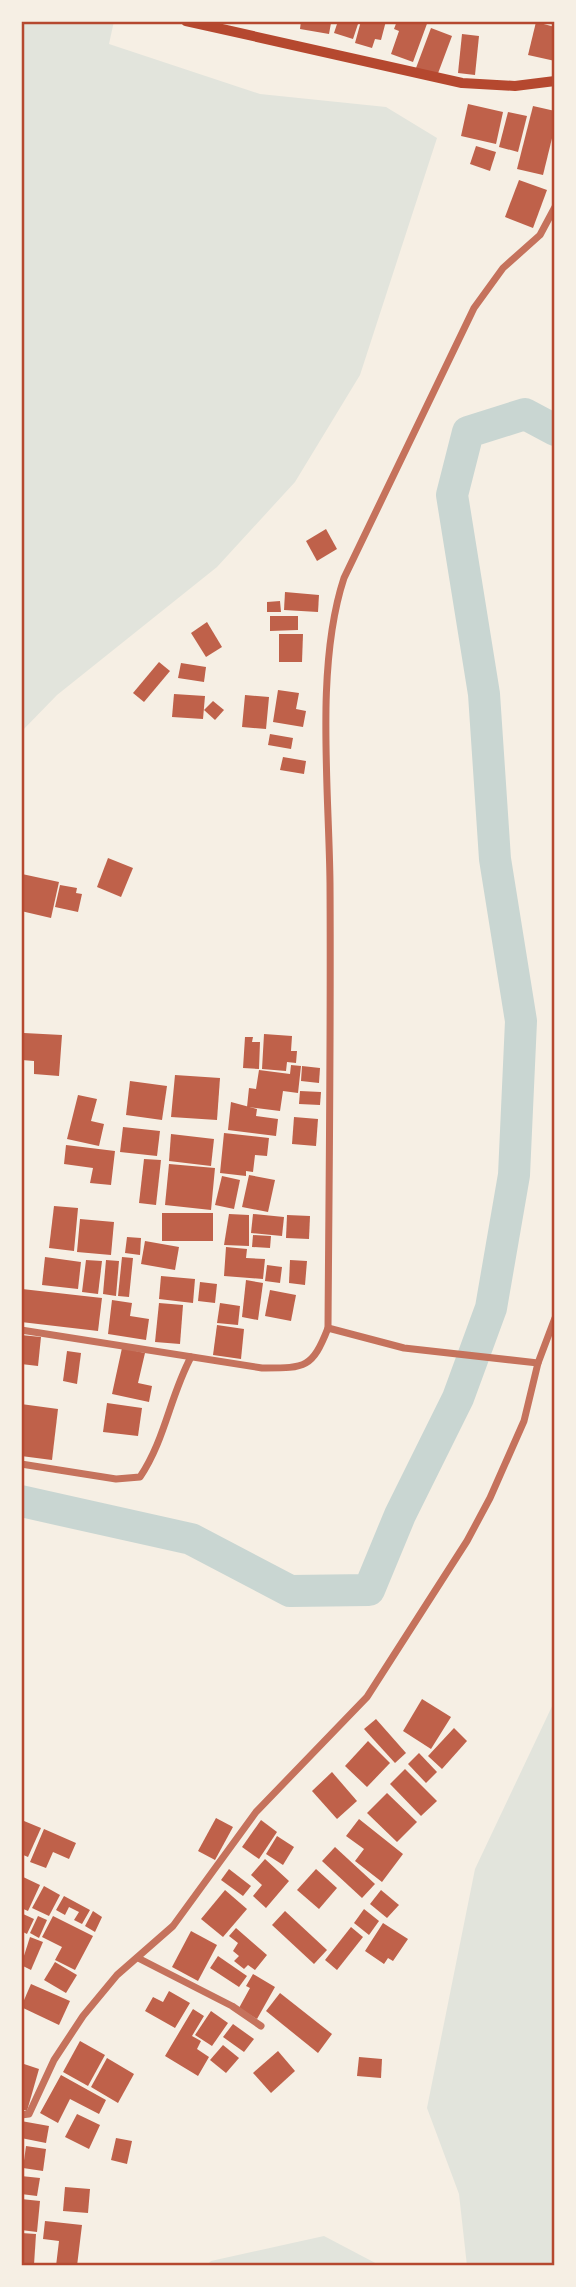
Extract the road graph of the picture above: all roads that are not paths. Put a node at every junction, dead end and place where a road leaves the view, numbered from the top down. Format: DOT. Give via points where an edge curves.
graph roads {
  1 [pos="186,21"];
  2 [pos="555,81"];
  3 [pos="555,207"];
  4 [pos="555,1318"];
  5 [pos="328,1328"];
  6 [pos="21,1330"];
  7 [pos="191,1357"];
  8 [pos="538,1363"];
  9 [pos="21,1464"];
  10 [pos="138,1958"];
  11 [pos="261,2025"];
  12 [pos="21,2115"];
  1 -- 2 [label="main road" via="462,83 516,86"];
  3 -- 5 [label="street" via="540,235 503,268 474,308 337,602 328,681"];
  4 -- 8 [label="street"];
  5 -- 7 [label="street" via="317,1355 296,1368 262,1368"];
  5 -- 8 [label="street" via="404,1348"];
  6 -- 7 [label="street"];
  7 -- 9 [label="street" via="154,1457 140,1477 116,1479"];
  8 -- 10 [label="street" via="524,1421 467,1541 367,1697 256,1812 173,1926"];
  10 -- 11 [label="street"];
  10 -- 12 [label="street" via="117,1975 83,2016 54,2060 38,2101 29,2114"];
}
